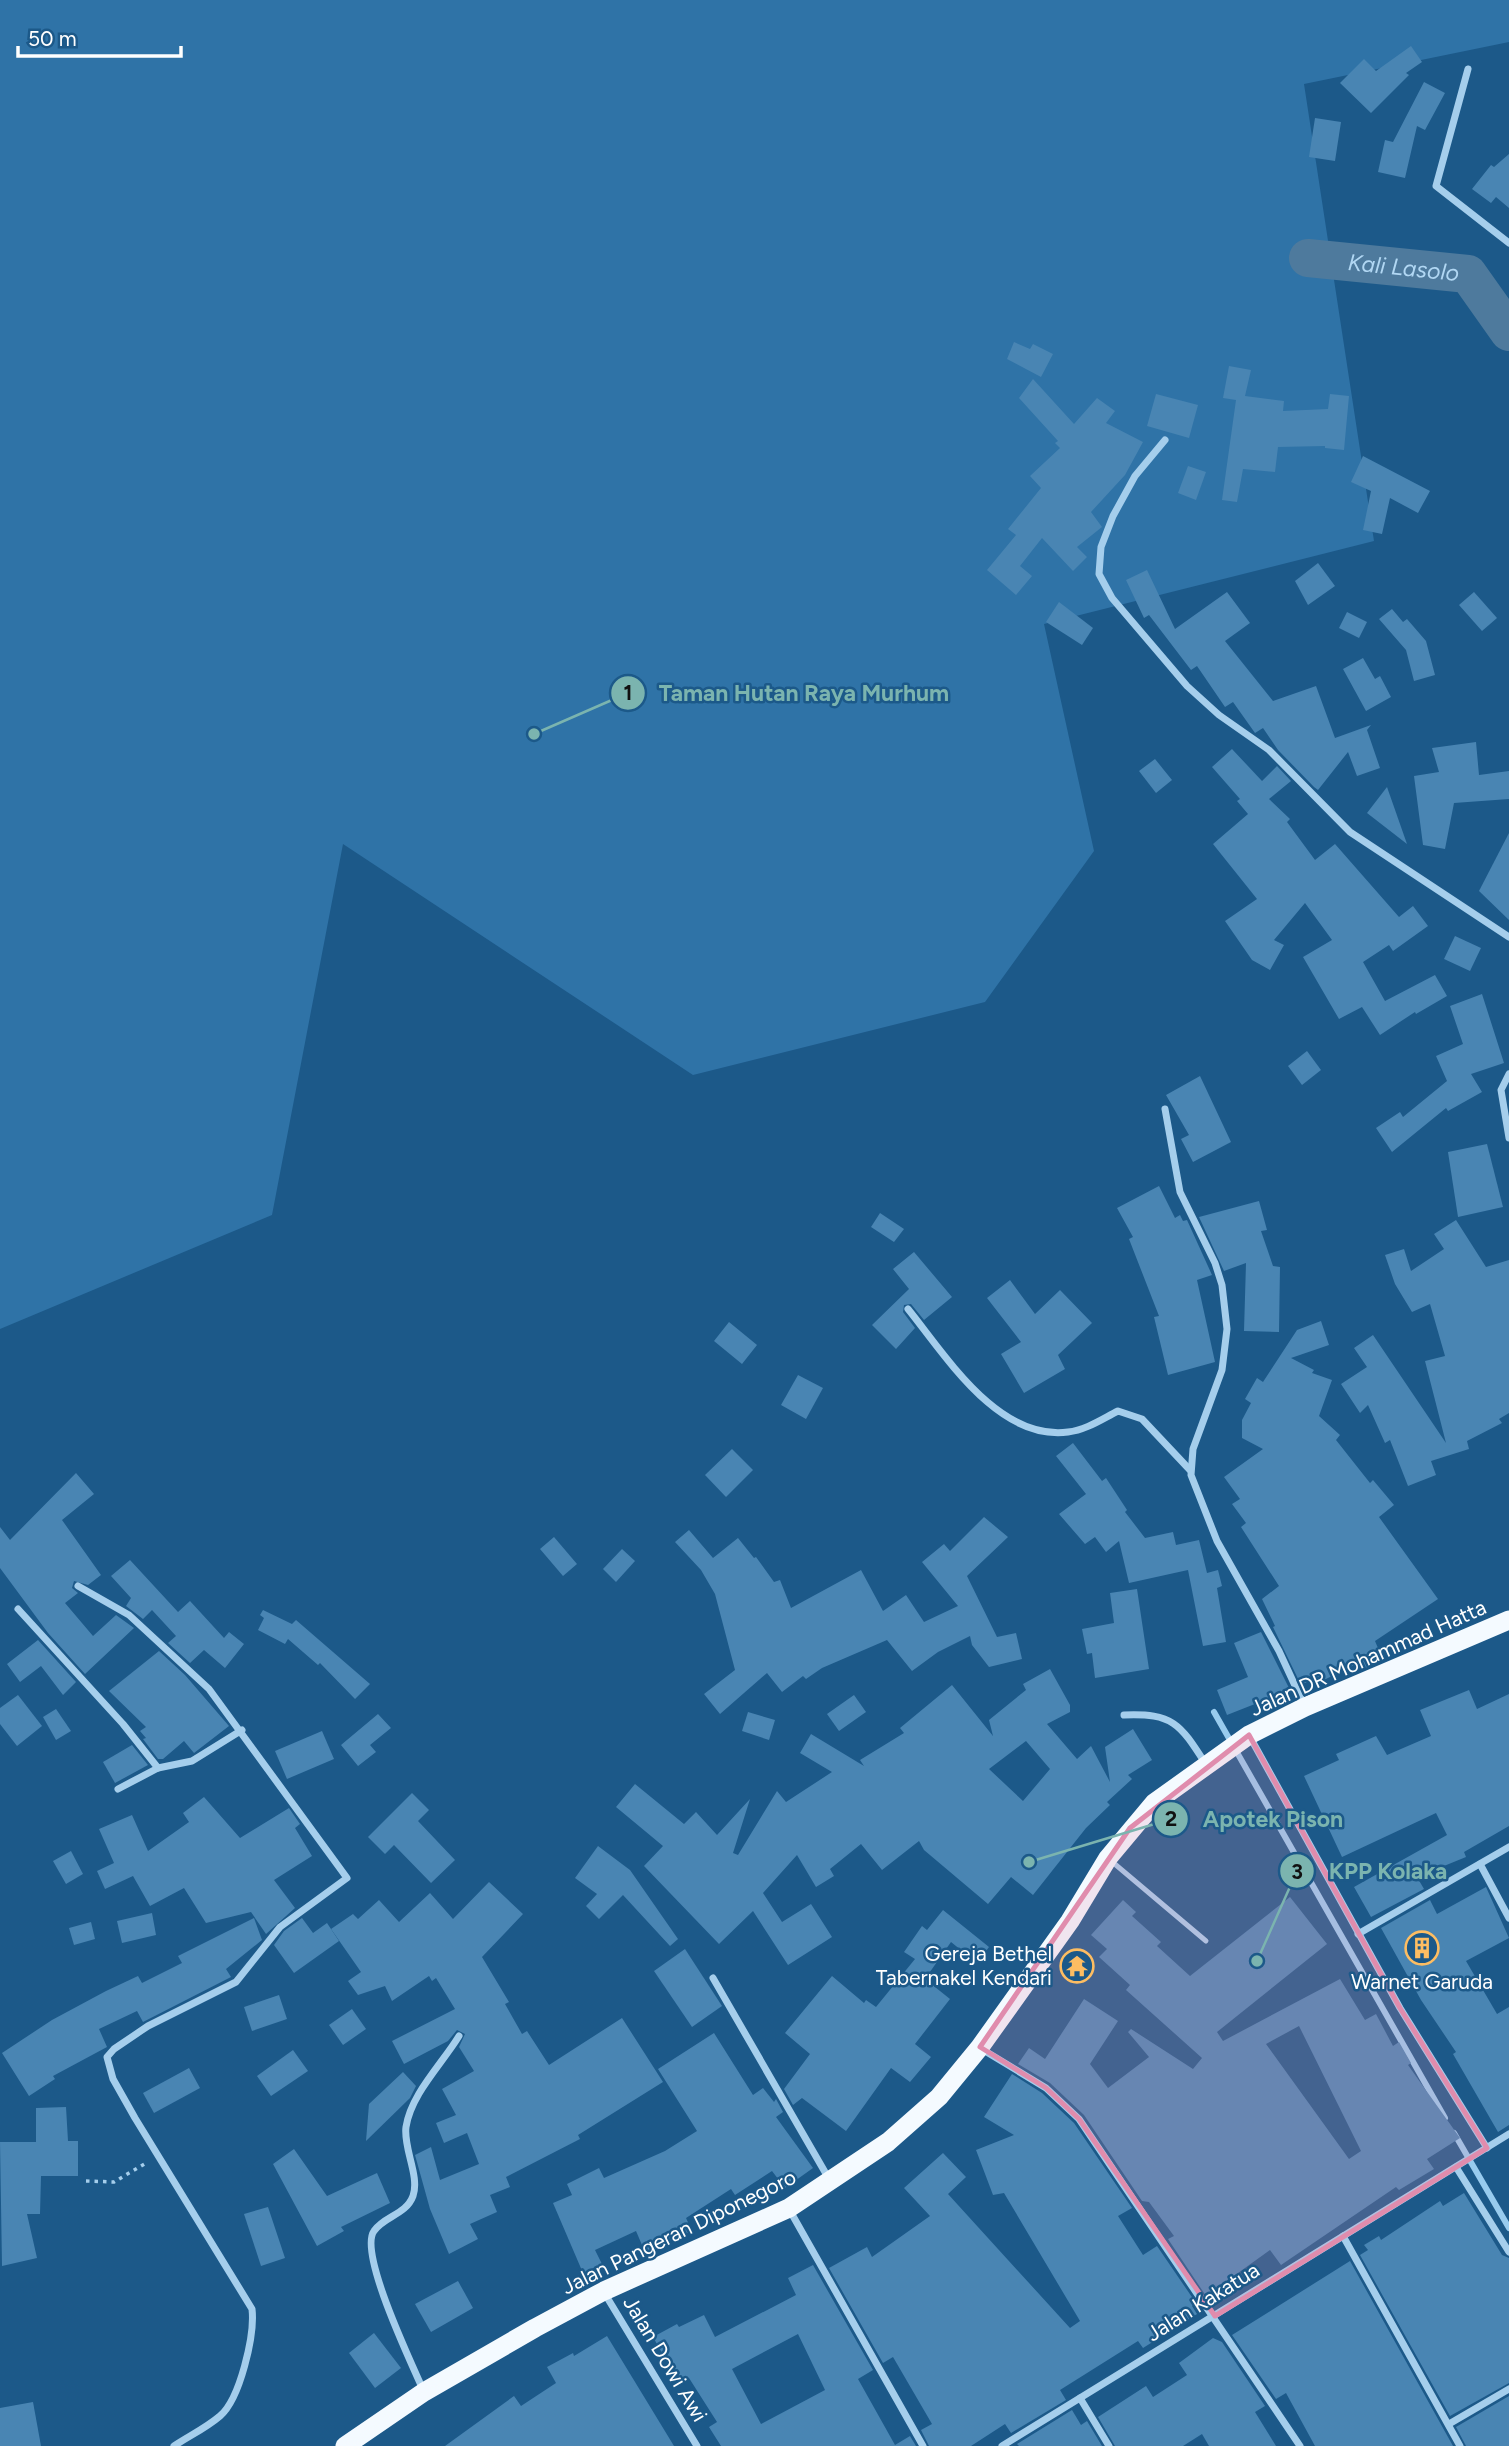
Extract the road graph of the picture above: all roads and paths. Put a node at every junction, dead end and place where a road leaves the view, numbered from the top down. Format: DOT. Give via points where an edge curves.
graph roads {
  1 [pos="1468,69"];
  2 [pos="1509,243"];
  3 [pos="1165,440"];
  4 [pos="1509,937"];
  5 [pos="1509,1074"];
  6 [pos="1164,1109"];
  7 [pos="1509,1138"];
  8 [pos="908,1309"];
  9 [pos="1190,1470"];
  10 [pos="78,1586"];
  11 [pos="18,1609"];
  12 [pos="1509,1620"];
  13 [pos="1305,1707"];
  14 [pos="1124,1714"];
  15 [pos="242,1730"];
  16 [pos="1247,1736"];
  17 [pos="1212,1759"];
  18 [pos="158,1768"];
  19 [pos="118,1789"];
  20 [pos="1509,1847"];
  21 [pos="1108,1858"];
  22 [pos="1480,1864"];
  23 [pos="1509,1918"];
  24 [pos="1358,1934"];
  25 [pos="1206,1941"];
  26 [pos="713,1978"];
  27 [pos="459,2036"];
  28 [pos="980,2047"];
  29 [pos="1509,2134"];
  30 [pos="1487,2148"];
  31 [pos="154,2150"];
  32 [pos="1459,2166"];
  33 [pos="86,2181"];
  34 [pos="832,2182"];
  35 [pos="789,2208"];
  36 [pos="1343,2236"];
  37 [pos="1509,2252"];
  38 [pos="604,2291"];
  39 [pos="1215,2316"];
  40 [pos="1509,2389"];
  41 [pos="424,2392"];
  42 [pos="1080,2398"];
  43 [pos="1449,2424"];
  44 [pos="174,2446"];
  45 [pos="345,2446"];
  46 [pos="697,2446"];
  47 [pos="923,2446"];
  48 [pos="1002,2446"];
  49 [pos="1110,2446"];
  50 [pos="1300,2446"];
  51 [pos="1460,2446"];
  1 -- 2 [label="street" via="1436,186"];
  3 -- 4 [label="street" via="1135,476 1101,547 1099,574 1112,598 1187,686 1269,750 1350,832"];
  5 -- 7 [label="street" via="1502,1090"];
  6 -- 9 [label="street" via="1180,1192 1215,1263 1227,1329 1222,1370 1193,1449"];
  8 -- 9 [label="street" via="1002,1416 1041,1431 1068,1432 1118,1411 1142,1419"];
  9 -- 13 [label="street" via="1217,1541"];
  10 -- 15 [label="street" via="152,1633 209,1689"];
  11 -- 18 [label="street"];
  12 -- 13 [label="highway, Jalan DR Mohammad Hatta"];
  13 -- 16 [label="highway, Jalan DR Mohammad Hatta"];
  14 -- 17 [label="street" via="1175,1721"];
  15 -- 18 [label="street" via="192,1761"];
  15 -- 31 [label="street" via="347,1880 280,1927 236,1982 148,2025 109,2053 106,2060 113,2079"];
  16 -- 17 [label="highway, Jalan Pangeran Diponegoro"];
  16 -- 24 [label="street"];
  17 -- 21 [label="highway, Jalan Pangeran Diponegoro" via="1154,1803"];
  18 -- 19 [label="street"];
  20 -- 22 [label="street"];
  21 -- 25 [label="lane"];
  21 -- 28 [label="highway, Jalan Pangeran Diponegoro" via="1070,1921"];
  22 -- 23 [label="street"];
  22 -- 24 [label="street"];
  24 -- 30 [label="street"];
  26 -- 34 [label="street"];
  27 -- 41 [label="street" via="416,2100 405,2129 414,2194 372,2237 377,2278"];
  28 -- 34 [label="highway, Jalan Pangeran Diponegoro" via="939,2097 888,2142"];
  28 -- 39 [label="street" via="1067,2105"];
  29 -- 30 [label="street, Jalan Kakatua"];
  30 -- 32 [label="street, Jalan Kakatua"];
  31 -- 33 [label="path" via="145,2165 114,2182"];
  31 -- 44 [label="street" via="247,2297 253,2315 233,2399 219,2417"];
  32 -- 36 [label="street, Jalan Kakatua"];
  32 -- 37 [label="street"];
  34 -- 35 [label="highway, Jalan Pangeran Diponegoro"];
  35 -- 38 [label="highway, Jalan Pangeran Diponegoro"];
  35 -- 47 [label="street"];
  36 -- 39 [label="street, Jalan Kakatua"];
  36 -- 43 [label="street"];
  38 -- 41 [label="highway, Jalan Pangeran Diponegoro"];
  38 -- 46 [label="street, Jalan Dowi Awi"];
  39 -- 42 [label="street, Jalan Kakatua"];
  39 -- 50 [label="street"];
  40 -- 43 [label="street"];
  41 -- 45 [label="highway, Jalan Pangeran Diponegoro"];
  42 -- 48 [label="street, Jalan Kakatua"];
  42 -- 49 [label="street"];
  43 -- 51 [label="street"];
}
